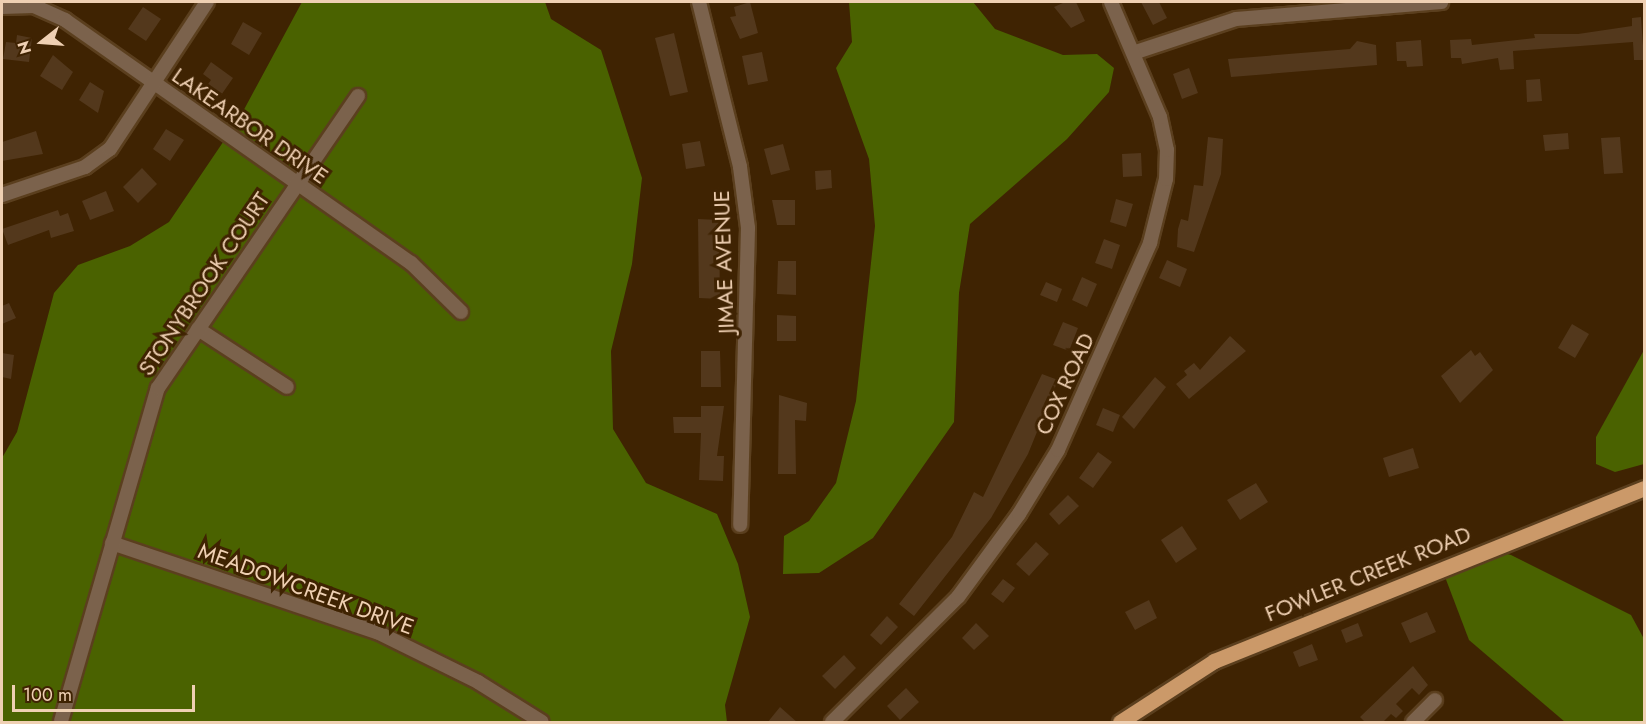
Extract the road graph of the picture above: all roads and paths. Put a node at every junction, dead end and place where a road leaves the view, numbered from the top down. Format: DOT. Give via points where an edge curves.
graph roads {
  1 [pos="207,2"];
  2 [pos="699,2"];
  3 [pos="1112,2"];
  4 [pos="1441,2"];
  5 [pos="2,7"];
  6 [pos="1136,52"];
  7 [pos="155,87"];
  8 [pos="358,96"];
  9 [pos="296,183"];
  10 [pos="2,195"];
  11 [pos="461,312"];
  12 [pos="198,329"];
  13 [pos="286,387"];
  14 [pos="1644,488"];
  15 [pos="740,525"];
  16 [pos="112,543"];
  17 [pos="1435,700"];
  18 [pos="61,721"];
  19 [pos="542,723"];
  20 [pos="832,723"];
  21 [pos="1120,723"];
  22 [pos="1413,723"];
  1 -- 7 [label="street"];
  2 -- 15 [label="street, JIMAE AVENUE" via="740,167 748,228"];
  3 -- 6 [label="street, COX ROAD"];
  4 -- 6 [label="street" via="1247,18"];
  5 -- 7 [label="street, LAKEARBOR DRIVE" via="34,6 65,20"];
  6 -- 20 [label="street, COX ROAD" via="1160,117 1166,179 1150,243 1096,371 1058,450 984,563 932,626"];
  7 -- 9 [label="street, LAKEARBOR DRIVE"];
  7 -- 10 [label="street" via="100,158"];
  8 -- 9 [label="street, STONYBROOK COURT"];
  9 -- 11 [label="street, LAKEARBOR DRIVE" via="411,263"];
  9 -- 12 [label="street, STONYBROOK COURT"];
  12 -- 13 [label="street"];
  12 -- 16 [label="street, STONYBROOK COURT" via="152,404"];
  14 -- 21 [label="main road, FOWLER CREEK ROAD" via="1214,662"];
  16 -- 18 [label="street, STONYBROOK COURT"];
  16 -- 19 [label="street, MEADOWCREEK DRIVE" via="377,632 478,682"];
  17 -- 22 [label="street"];
}
